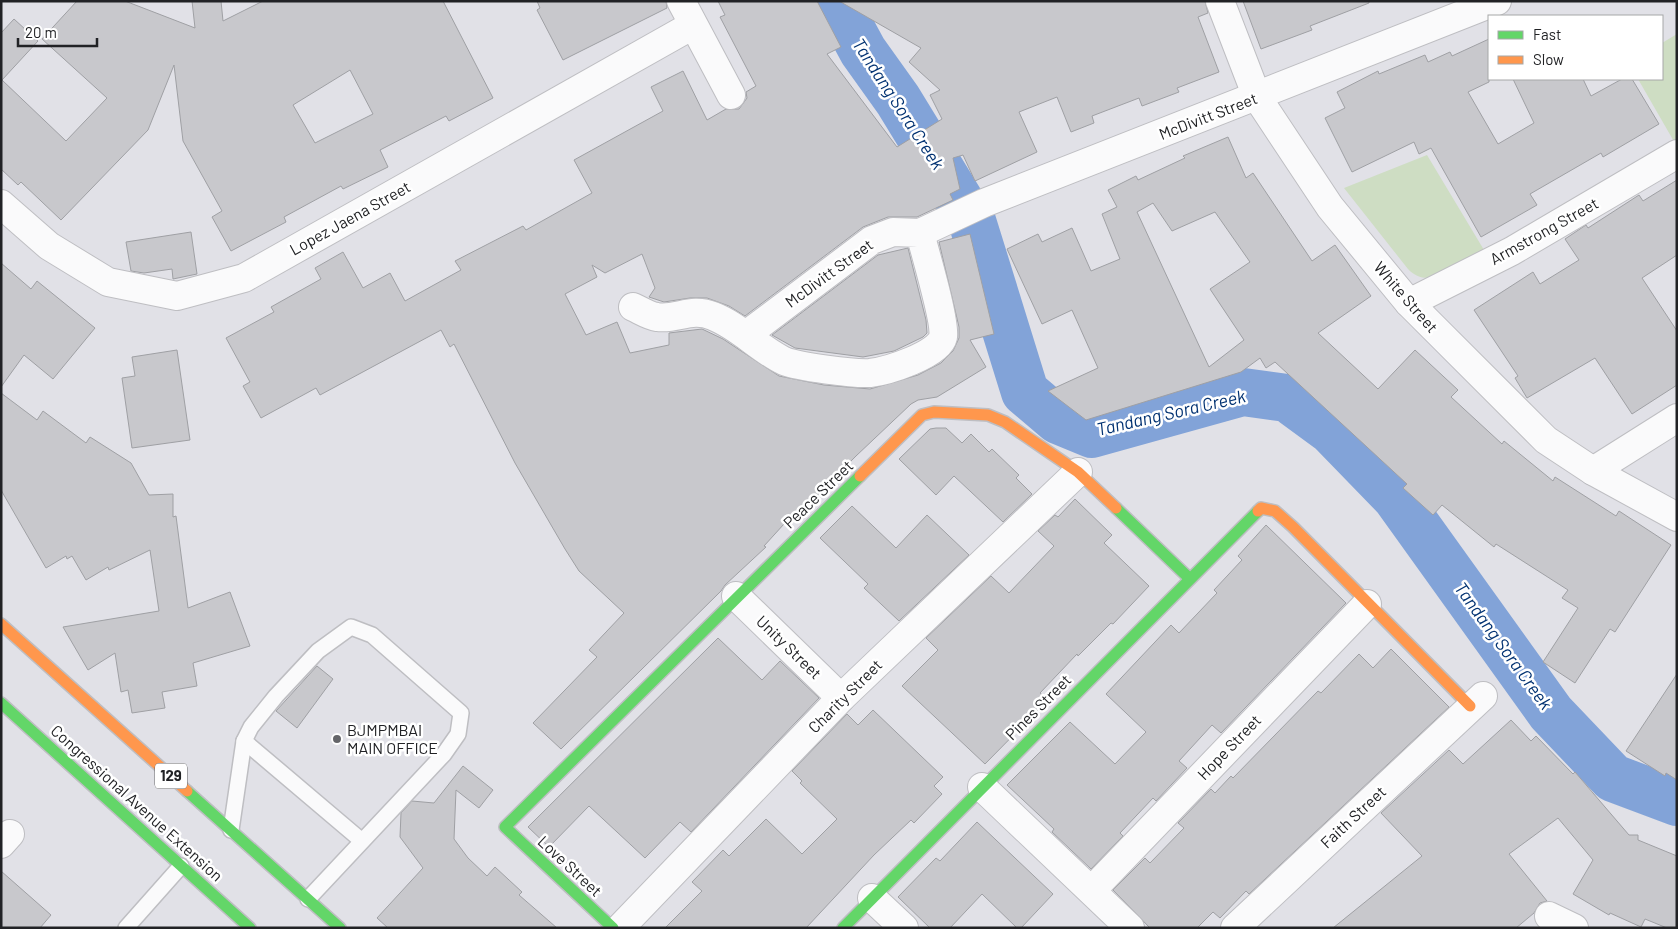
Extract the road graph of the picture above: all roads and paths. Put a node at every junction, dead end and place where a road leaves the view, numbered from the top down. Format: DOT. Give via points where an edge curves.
graph roads {
  1 [pos="681,1"];
  2 [pos="1220,1"];
  3 [pos="1497,1"];
  4 [pos="693,25"];
  5 [pos="732,95"];
  6 [pos="1257,97"];
  7 [pos="1677,154"];
  8 [pos="1,204"];
  9 [pos="920,234"];
  10 [pos="1409,303"];
  11 [pos="633,307"];
  12 [pos="746,335"];
  13 [pos="1677,418"];
  14 [pos="1593,471"];
  15 [pos="1078,472"];
  16 [pos="1256,510"];
  17 [pos="1677,517"];
  18 [pos="1189,578"];
  19 [pos="736,596"];
  20 [pos="1367,604"];
  21 [pos="1,624"];
  22 [pos="841,698"];
  23 [pos="1476,701"];
  24 [pos="1,703"];
  25 [pos="244,741"];
  26 [pos="982,787"];
  27 [pos="505,827"];
  28 [pos="231,830"];
  29 [pos="362,841"];
  30 [pos="181,866"];
  31 [pos="1092,890"];
  32 [pos="872,898"];
  33 [pos="308,899"];
  34 [pos="1549,916"];
  35 [pos="126,928"];
  36 [pos="250,928"];
  37 [pos="340,928"];
  38 [pos="613,928"];
  39 [pos="620,928"];
  40 [pos="843,928"];
  41 [pos="904,928"];
  42 [pos="1130,928"];
  43 [pos="1235,928"];
  44 [pos="1574,928"];
  1 -- 4 [label="street"];
  2 -- 6 [label="street, White Street"];
  3 -- 6 [label="street, McDivitt Street"];
  4 -- 5 [label="street"];
  4 -- 8 [label="street, Lopez Jaena Street" via="244,278 177,296 108,282 49,246"];
  6 -- 9 [label="street, McDivitt Street" via="984,203"];
  6 -- 10 [label="street, White Street" via="1330,206"];
  7 -- 10 [label="street, Armstrong Street" via="1512,251"];
  9 -- 12 [label="street, McDivitt Street" via="893,232 872,240"];
  9 -- 12 [label="street" via="943,328 939,345 931,352 883,371 855,372 785,361"];
  10 -- 14 [label="street, White Street" via="1546,440"];
  11 -- 12 [label="street" via="656,317 691,312 708,314"];
  13 -- 14 [label="street"];
  14 -- 17 [label="street, White Street"];
  15 -- 18 [label="street, Peace Street"];
  15 -- 19 [label="street, Peace Street" via="1005,422 988,416 934,412 922,415"];
  15 -- 22 [label="street, Charity Street"];
  16 -- 18 [label="street, Pines Street"];
  16 -- 20 [label="street, Faith Street" via="1275,511"];
  18 -- 26 [label="street, Pines Street"];
  19 -- 22 [label="street, Unity Street"];
  19 -- 27 [label="street, Peace Street"];
  20 -- 23 [label="street, Faith Street"];
  20 -- 31 [label="street, Hope Street"];
  21 -- 28 [label="street, 129"];
  22 -- 39 [label="street, Charity Street"];
  23 -- 43 [label="street, Faith Street"];
  24 -- 30 [label="street, Congressional Avenue Extension"];
  25 -- 28 [label="lane"];
  25 -- 29 [label="lane"];
  25 -- 29 [label="lane" via="276,696 318,652 351,627 372,635 461,713 458,734 444,754"];
  26 -- 31 [label="street"];
  26 -- 32 [label="street, Pines Street"];
  27 -- 38 [label="street, Love Street"];
  28 -- 33 [label="street, 129"];
  29 -- 33 [label="lane"];
  30 -- 35 [label="lane"];
  30 -- 36 [label="street, Congressional Avenue Extension"];
  31 -- 42 [label="street"];
  32 -- 40 [label="street, Pines Street"];
  32 -- 41 [label="street"];
  33 -- 37 [label="street, 129"];
  34 -- 44 [label="street"];
}
